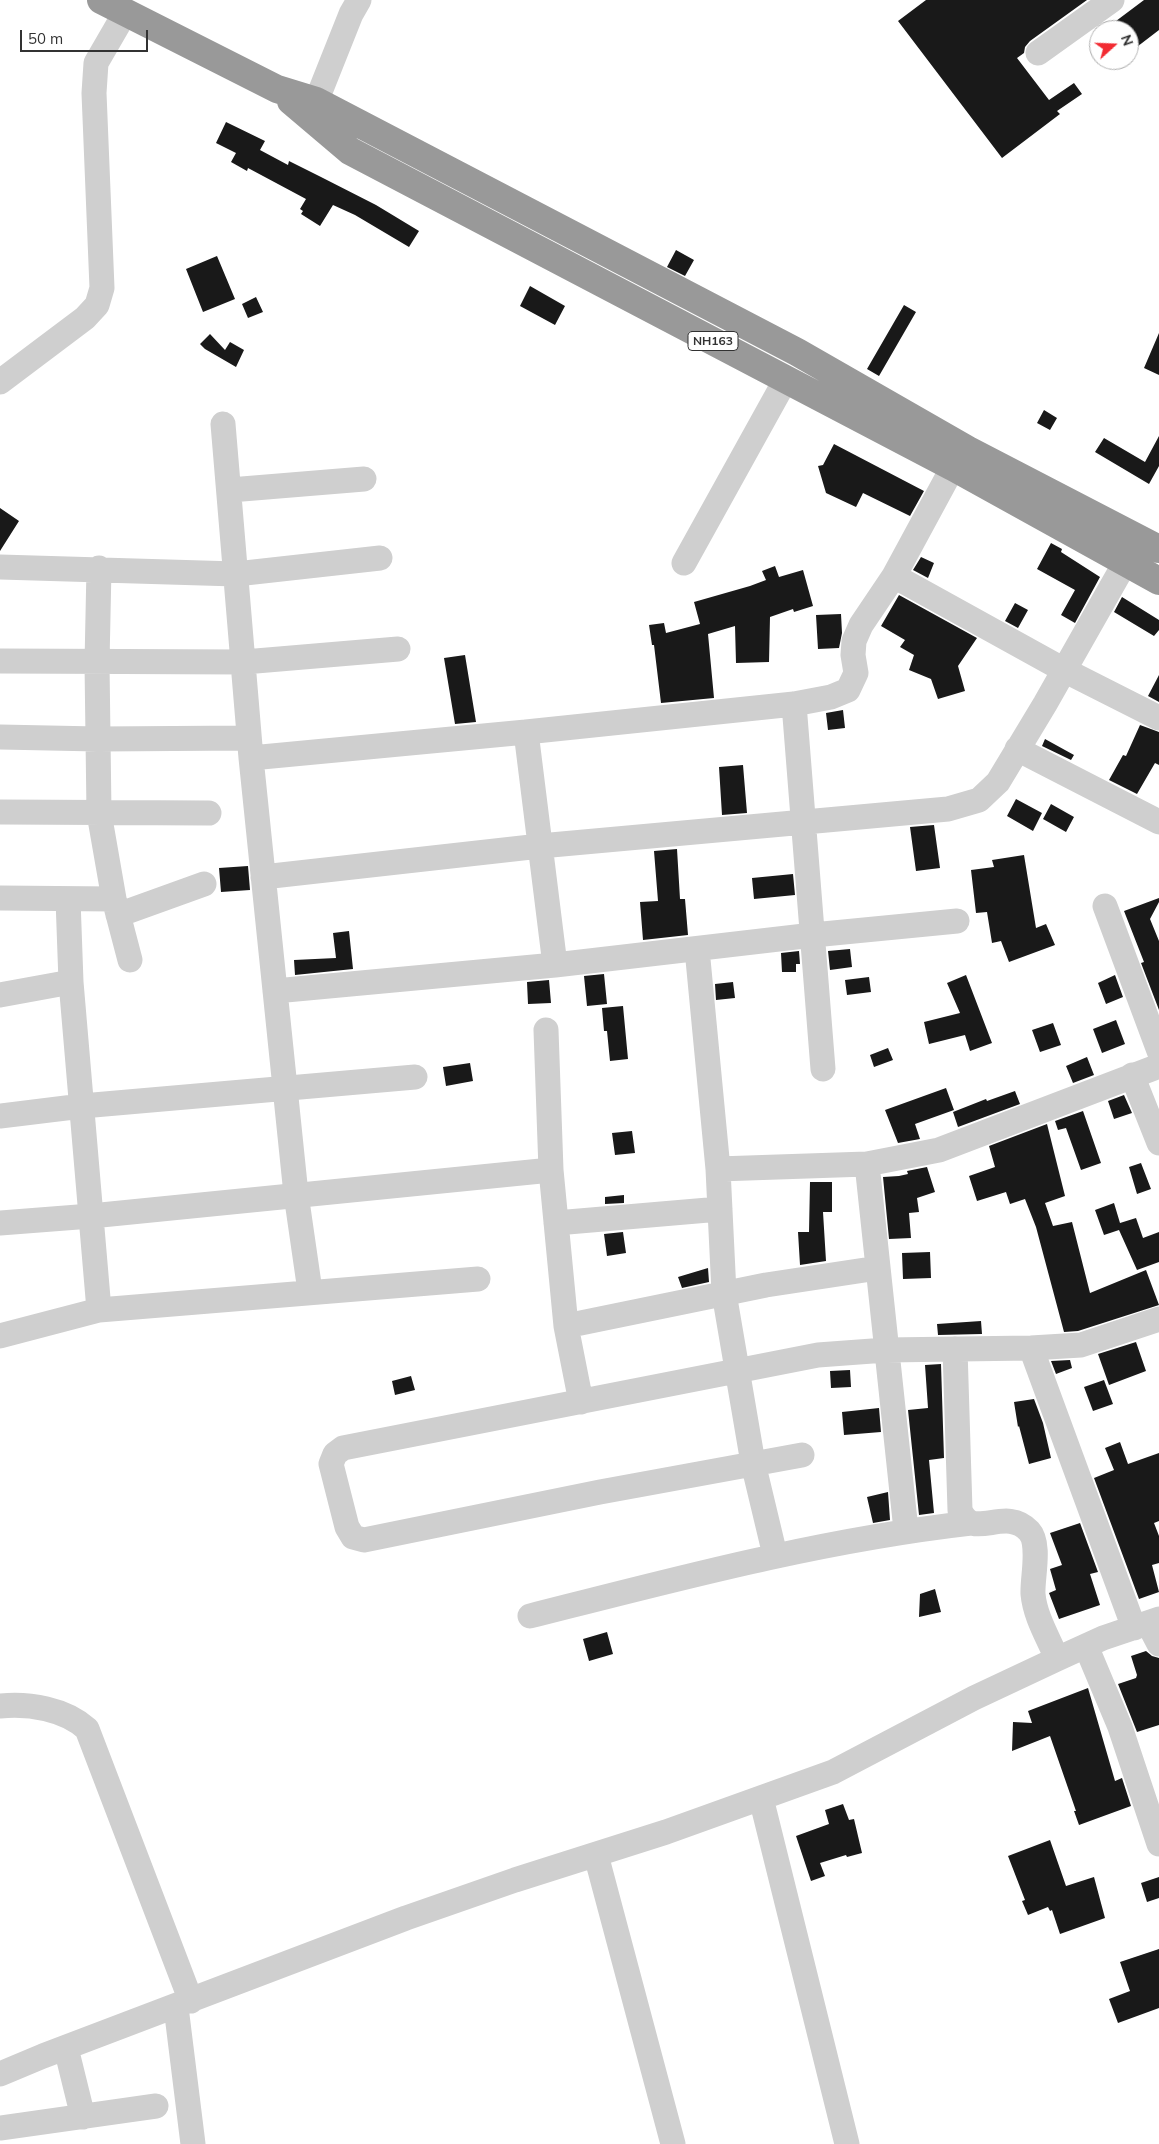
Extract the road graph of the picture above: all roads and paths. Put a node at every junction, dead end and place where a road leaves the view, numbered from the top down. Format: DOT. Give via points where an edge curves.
graph roads {
  1 [pos="101,0"];
  2 [pos="358,0"];
  3 [pos="1112,0"];
  4 [pos="125,12"];
  5 [pos="1038,53"];
  6 [pos="313,109"];
  7 [pos="786,379"];
  8 [pos="0,382"];
  9 [pos="223,424"];
  10 [pos="953,467"];
  11 [pos="364,479"];
  12 [pos="230,490"];
  13 [pos="1159,550"];
  14 [pos="380,558"];
  15 [pos="684,563"];
  16 [pos="1125,563"];
  17 [pos="0,567"];
  18 [pos="99,568"];
  19 [pos="236,574"];
  20 [pos="894,576"];
  21 [pos="1159,582"];
  22 [pos="398,649"];
  23 [pos="0,661"];
  24 [pos="244,662"];
  25 [pos="97,663"];
  26 [pos="1064,670"];
  27 [pos="794,704"];
  28 [pos="1159,718"];
  29 [pos="526,732"];
  30 [pos="0,737"];
  31 [pos="98,739"];
  32 [pos="250,748"];
  33 [pos="1017,749"];
  34 [pos="0,812"];
  35 [pos="100,813"];
  36 [pos="209,814"];
  37 [pos="805,822"];
  38 [pos="1159,822"];
  39 [pos="540,846"];
  40 [pos="263,877"];
  41 [pos="204,884"];
  42 [pos="0,898"];
  43 [pos="68,899"];
  44 [pos="1105,906"];
  45 [pos="116,907"];
  46 [pos="957,921"];
  47 [pos="813,934"];
  48 [pos="697,949"];
  49 [pos="130,960"];
  50 [pos="556,965"];
  51 [pos="71,982"];
  52 [pos="275,991"];
  53 [pos="0,995"];
  54 [pos="546,1030"];
  55 [pos="1159,1051"];
  56 [pos="1159,1066"];
  57 [pos="823,1069"];
  58 [pos="1132,1075"];
  59 [pos="415,1077"];
  60 [pos="285,1089"];
  61 [pos="82,1106"];
  62 [pos="0,1116"];
  63 [pos="1159,1143"];
  64 [pos="868,1164"];
  65 [pos="718,1169"];
  66 [pos="551,1170"];
  67 [pos="296,1194"];
  68 [pos="720,1209"];
  69 [pos="91,1216"];
  70 [pos="0,1223"];
  71 [pos="556,1223"];
  72 [pos="878,1268"];
  73 [pos="478,1279"];
  74 [pos="310,1291"];
  75 [pos="724,1294"];
  76 [pos="99,1310"];
  77 [pos="1159,1320"];
  78 [pos="566,1326"];
  79 [pos="0,1336"];
  80 [pos="1031,1348"];
  81 [pos="954,1349"];
  82 [pos="886,1350"];
  83 [pos="736,1371"];
  84 [pos="582,1402"];
  85 [pos="802,1455"];
  86 [pos="753,1463"];
  87 [pos="971,1523"];
  88 [pos="906,1530"];
  89 [pos="775,1555"];
  90 [pos="530,1616"];
  91 [pos="1150,1628"];
  92 [pos="1086,1646"];
  93 [pos="1057,1659"];
  94 [pos="0,1706"];
  95 [pos="761,1798"];
  96 [pos="1152,1802"];
  97 [pos="1159,1844"];
  98 [pos="596,1854"];
  99 [pos="184,2004"];
  100 [pos="66,2048"];
  101 [pos="0,2074"];
  102 [pos="156,2106"];
  103 [pos="83,2117"];
  104 [pos="0,2128"];
  105 [pos="193,2144"];
  106 [pos="673,2144"];
  107 [pos="847,2144"];
  1 -- 4 [label="highway, NH163"];
  2 -- 6 [label="street"];
  3 -- 5 [label="street"];
  4 -- 6 [label="highway, NH163"];
  4 -- 8 [label="street" via="96,63 94,93 102,288 97,305 85,318"];
  6 -- 7 [label="highway, NH163" via="350,152"];
  6 -- 13 [label="highway, NH163" via="797,352 968,450"];
  7 -- 10 [label="highway, NH163"];
  7 -- 15 [label="street"];
  9 -- 12 [label="street"];
  10 -- 16 [label="highway, NH163"];
  10 -- 20 [label="street"];
  11 -- 12 [label="street"];
  12 -- 19 [label="street"];
  14 -- 19 [label="street"];
  16 -- 21 [label="highway, NH163"];
  16 -- 26 [label="street"];
  17 -- 18 [label="street"];
  18 -- 19 [label="street"];
  18 -- 25 [label="street"];
  19 -- 24 [label="street"];
  20 -- 26 [label="street"];
  20 -- 27 [label="street" via="854,641 856,673 848,690 831,697"];
  22 -- 24 [label="street"];
  23 -- 25 [label="street"];
  24 -- 25 [label="street"];
  24 -- 32 [label="street"];
  25 -- 31 [label="street"];
  26 -- 28 [label="street"];
  26 -- 33 [label="street"];
  27 -- 29 [label="street"];
  27 -- 37 [label="street"];
  29 -- 32 [label="street"];
  29 -- 39 [label="street"];
  30 -- 31 [label="street"];
  31 -- 32 [label="street"];
  31 -- 35 [label="street"];
  32 -- 40 [label="street"];
  33 -- 37 [label="street" via="998,782 979,800 948,809"];
  33 -- 38 [label="street"];
  34 -- 35 [label="street"];
  35 -- 36 [label="street"];
  35 -- 45 [label="street"];
  37 -- 39 [label="street"];
  37 -- 47 [label="street"];
  39 -- 40 [label="street"];
  39 -- 50 [label="street"];
  40 -- 52 [label="street"];
  41 -- 45 [label="street"];
  42 -- 43 [label="street"];
  43 -- 45 [label="street"];
  43 -- 51 [label="street"];
  44 -- 55 [label="street"];
  45 -- 49 [label="street"];
  46 -- 47 [label="street"];
  47 -- 48 [label="street"];
  47 -- 57 [label="street"];
  48 -- 50 [label="street"];
  48 -- 65 [label="street"];
  50 -- 52 [label="street"];
  51 -- 53 [label="street"];
  51 -- 61 [label="street"];
  52 -- 60 [label="street"];
  54 -- 66 [label="street"];
  56 -- 58 [label="street"];
  58 -- 63 [label="street"];
  58 -- 64 [label="street" via="939,1150"];
  59 -- 60 [label="street"];
  60 -- 61 [label="street"];
  60 -- 67 [label="street"];
  61 -- 62 [label="street"];
  61 -- 69 [label="street"];
  64 -- 65 [label="street"];
  64 -- 72 [label="street"];
  65 -- 68 [label="street"];
  66 -- 67 [label="street"];
  66 -- 71 [label="street"];
  67 -- 69 [label="street"];
  67 -- 74 [label="street"];
  68 -- 71 [label="street"];
  68 -- 75 [label="street"];
  69 -- 70 [label="street"];
  69 -- 76 [label="street"];
  71 -- 78 [label="street"];
  72 -- 75 [label="street"];
  72 -- 82 [label="street"];
  73 -- 74 [label="street"];
  74 -- 76 [label="street"];
  75 -- 78 [label="street"];
  75 -- 83 [label="street"];
  76 -- 79 [label="street"];
  77 -- 80 [label="street" via="1081,1345"];
  78 -- 84 [label="street"];
  80 -- 81 [label="street"];
  80 -- 91 [label="street"];
  81 -- 82 [label="street"];
  81 -- 87 [label="street" via="960,1510 963,1519"];
  82 -- 83 [label="street" via="818,1355"];
  82 -- 88 [label="street"];
  83 -- 84 [label="street"];
  83 -- 86 [label="street"];
  84 -- 86 [label="street" via="343,1448 335,1454 331,1464 347,1527 353,1537 364,1540"];
  85 -- 86 [label="street"];
  86 -- 89 [label="street"];
  87 -- 88 [label="street"];
  87 -- 93 [label="street" via="1009,1520 1020,1523 1031,1533 1035,1550 1033,1595"];
  88 -- 89 [label="street"];
  89 -- 90 [label="street"];
  91 -- 92 [label="street"];
  92 -- 93 [label="street"];
  92 -- 96 [label="street"];
  93 -- 95 [label="street" via="974,1698 833,1772"];
  94 -- 99 [label="street" via="16,1705 65,1714 87,1729"];
  95 -- 98 [label="street"];
  95 -- 107 [label="street"];
  96 -- 97 [label="street"];
  98 -- 99 [label="street" via="406,1918"];
  98 -- 106 [label="street"];
  99 -- 100 [label="street"];
  99 -- 105 [label="street"];
  100 -- 101 [label="street"];
  100 -- 103 [label="street"];
  102 -- 103 [label="street"];
  103 -- 104 [label="street"];
}
